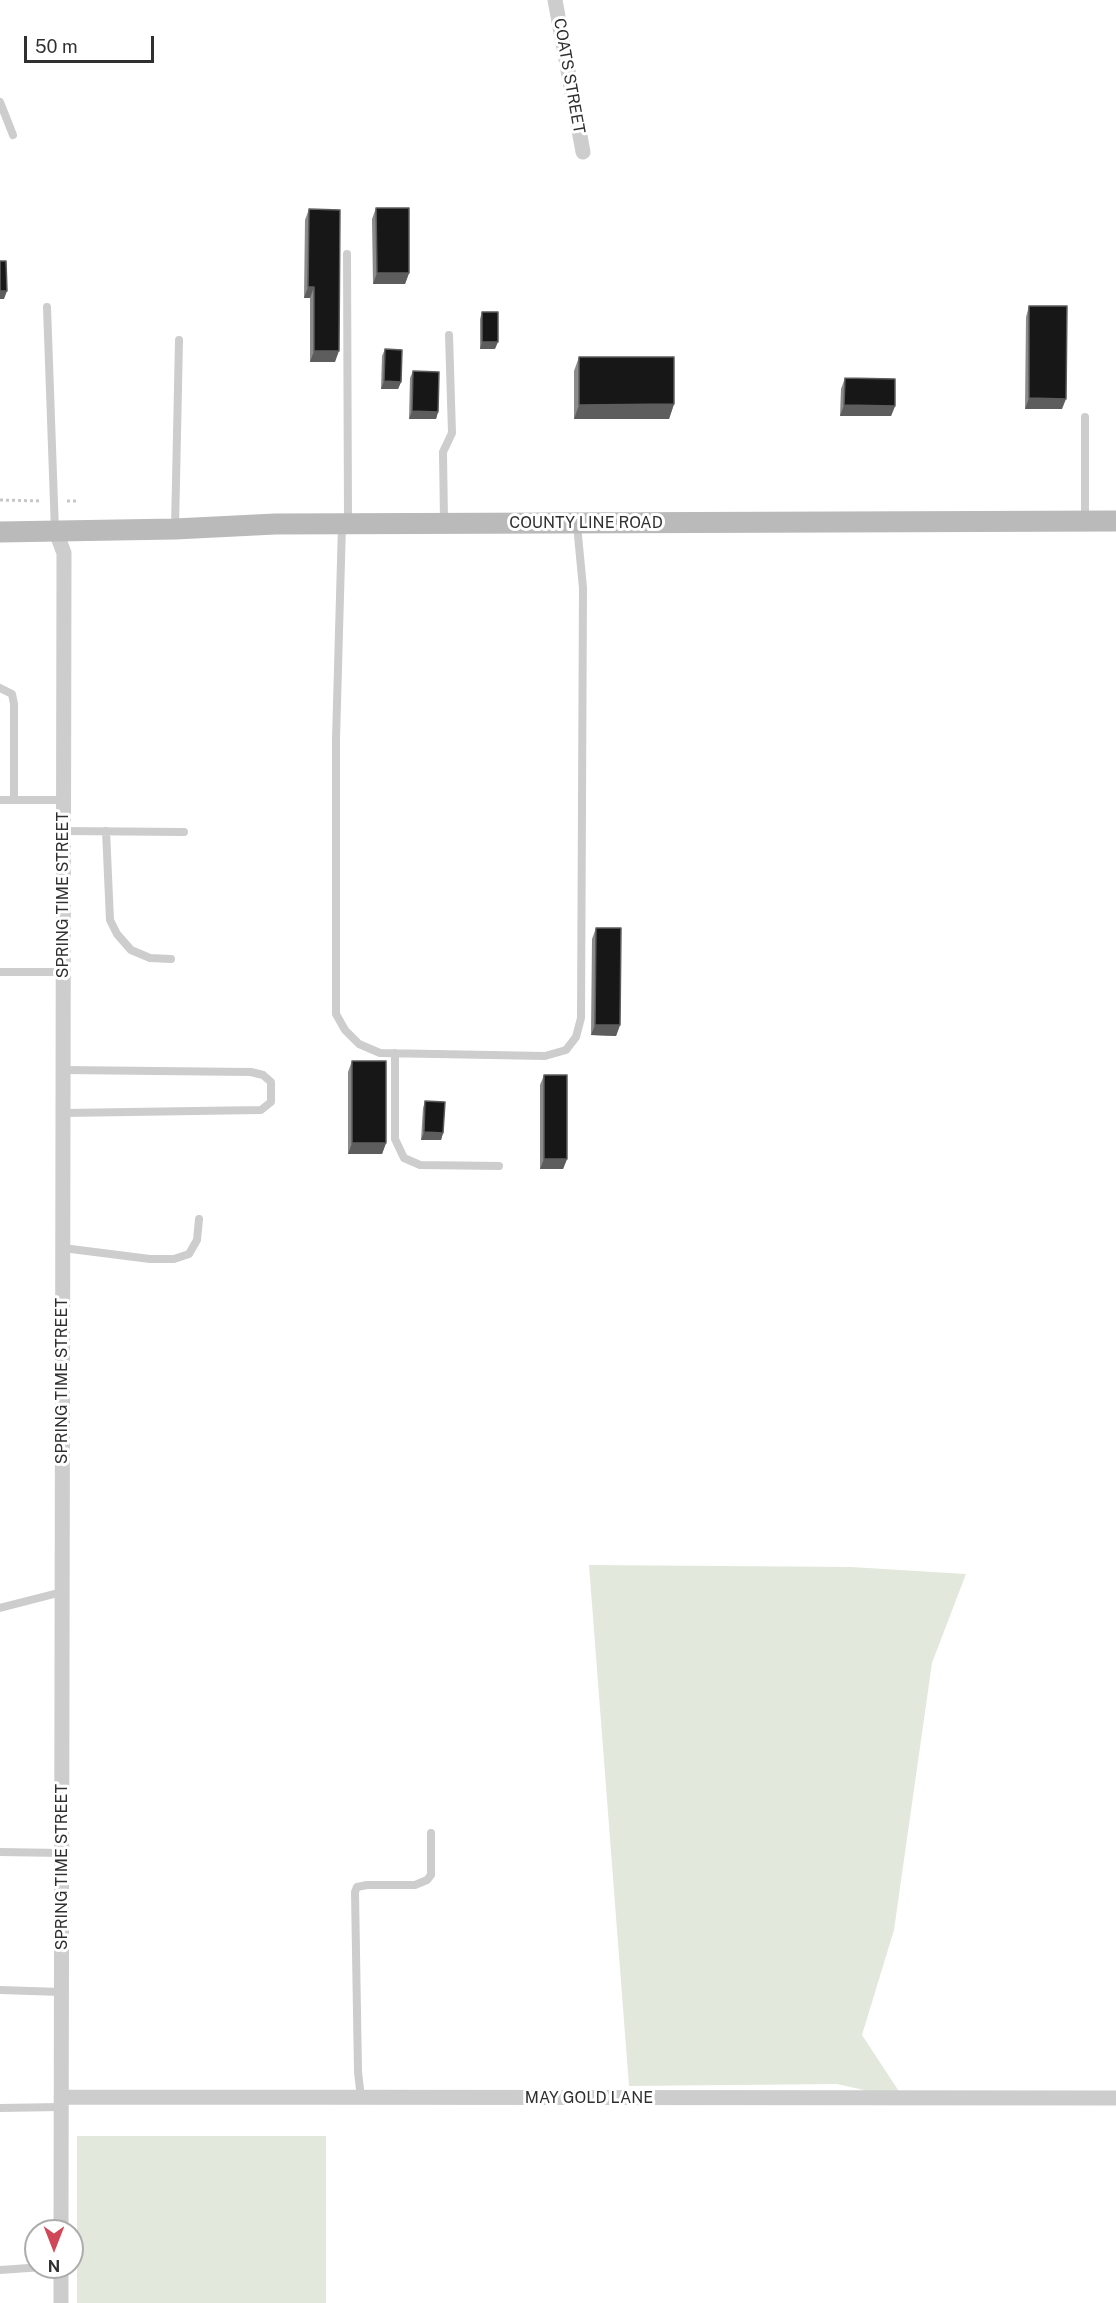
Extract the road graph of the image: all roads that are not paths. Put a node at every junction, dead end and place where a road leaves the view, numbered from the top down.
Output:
1 (555, 0) edge
2 (0, 102) edge
3 (13, 135) dead end
4 (582, 152) dead end
5 (347, 254) dead end
6 (47, 307) dead end
7 (449, 335) dead end
8 (179, 340) dead end
9 (1085, 417) dead end
10 (1085, 521) junction
11 (1116, 521) edge
12 (444, 523) junction
13 (577, 523) junction
14 (345, 524) junction
15 (175, 530) junction
16 (0, 532) edge
17 (56, 532) junction
18 (0, 538) edge
19 (0, 688) edge
20 (0, 800) edge
21 (14, 800) junction
22 (63, 800) junction
23 (63, 831) junction
24 (106, 831) junction
25 (184, 832) dead end
26 (171, 959) dead end
27 (0, 972) edge
28 (63, 972) junction
29 (395, 1053) junction
30 (63, 1070) junction
31 (63, 1113) junction
32 (499, 1167) dead end
33 (199, 1219) dead end
34 (63, 1248) junction
35 (62, 1592) junction
36 (0, 1608) edge
37 (431, 1833) dead end
38 (0, 1852) edge
39 (62, 1853) junction
40 (0, 1990) edge
41 (61, 1992) junction
42 (1116, 2097) edge
43 (362, 2098) junction
44 (61, 2102) junction
45 (0, 2108) edge
46 (61, 2219) edge
47 (24, 2268) edge
48 (0, 2270) edge
49 (61, 2279) edge
50 (61, 2303) edge

1 - 4 street, COATS STREET
2 - 3 lane
5 - 14 lane
6 - 17 lane
7 - 12 lane
8 - 15 lane
9 - 10 lane
10 - 11 main road, COUNTY LINE ROAD
10 - 13 main road, COUNTY LINE ROAD
12 - 13 main road, COUNTY LINE ROAD
12 - 14 main road, COUNTY LINE ROAD
13 - 29 lane
14 - 15 main road, COUNTY LINE ROAD
14 - 29 lane
15 - 17 main road, COUNTY LINE ROAD
16 - 17 main road, COUNTY LINE ROAD
17 - 18 main road, COUNTY LINE ROAD
17 - 22 street, SPRING TIME STREET
19 - 21 lane
20 - 21 lane
21 - 22 lane
22 - 23 street, SPRING TIME STREET
23 - 24 lane
23 - 28 street, SPRING TIME STREET
24 - 25 lane
24 - 26 lane
27 - 28 lane
28 - 30 street, SPRING TIME STREET
29 - 32 lane
30 - 31 street, SPRING TIME STREET
30 - 31 lane
31 - 34 street, SPRING TIME STREET
33 - 34 lane
34 - 35 street, SPRING TIME STREET
35 - 36 lane
35 - 39 street, SPRING TIME STREET
37 - 43 lane
38 - 39 lane
39 - 41 street, SPRING TIME STREET
40 - 41 lane
41 - 44 street, SPRING TIME STREET
42 - 43 street, MAY GOLD LANE
43 - 44 street, MAY GOLD LANE
44 - 45 lane
44 - 46 street, SPRING TIME STREET
47 - 48 lane
49 - 50 street

